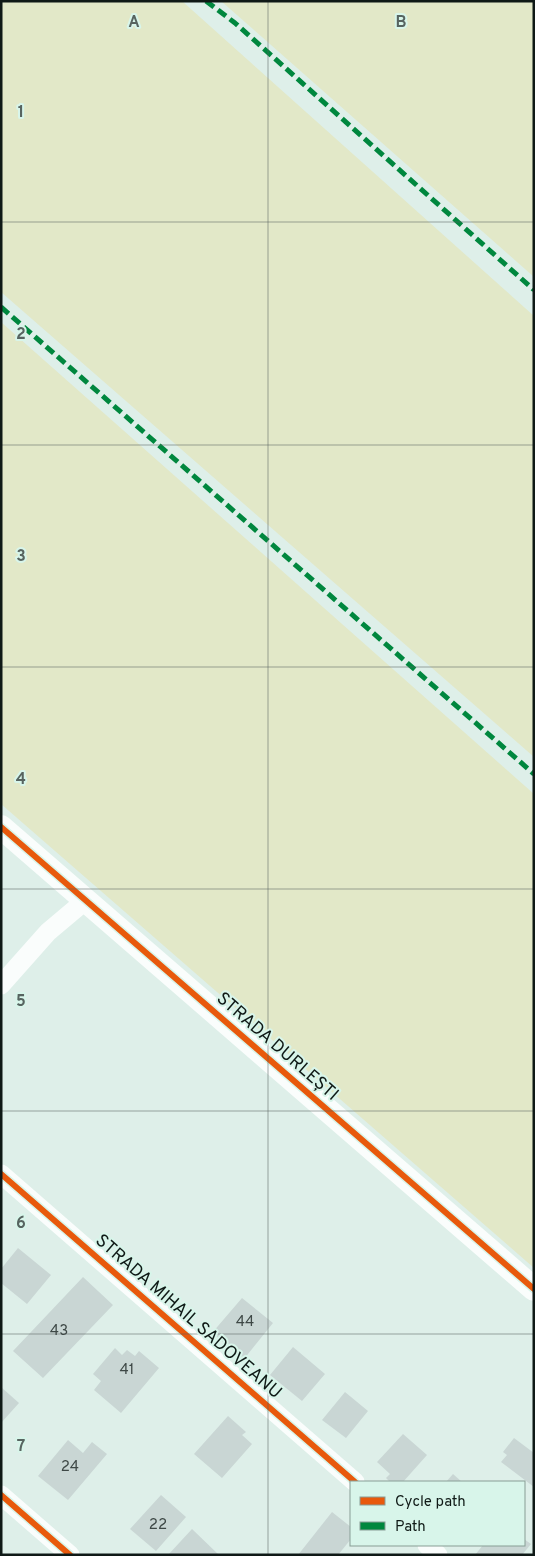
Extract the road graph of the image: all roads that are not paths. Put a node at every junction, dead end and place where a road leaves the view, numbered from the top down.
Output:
1 (1, 827) edge
2 (86, 900) junction
3 (1, 985) edge
4 (1, 1174) edge
5 (534, 1289) edge
6 (354, 1481) edge
7 (1, 1495) edge
8 (427, 1546) edge
9 (70, 1555) edge
10 (438, 1555) edge

1 - 2 street, STRADA DURLEȘTI
2 - 3 street
2 - 5 street, STRADA DURLEȘTI
4 - 6 street, STRADA MIHAIL SADOVEANU
7 - 9 street
8 - 10 street

